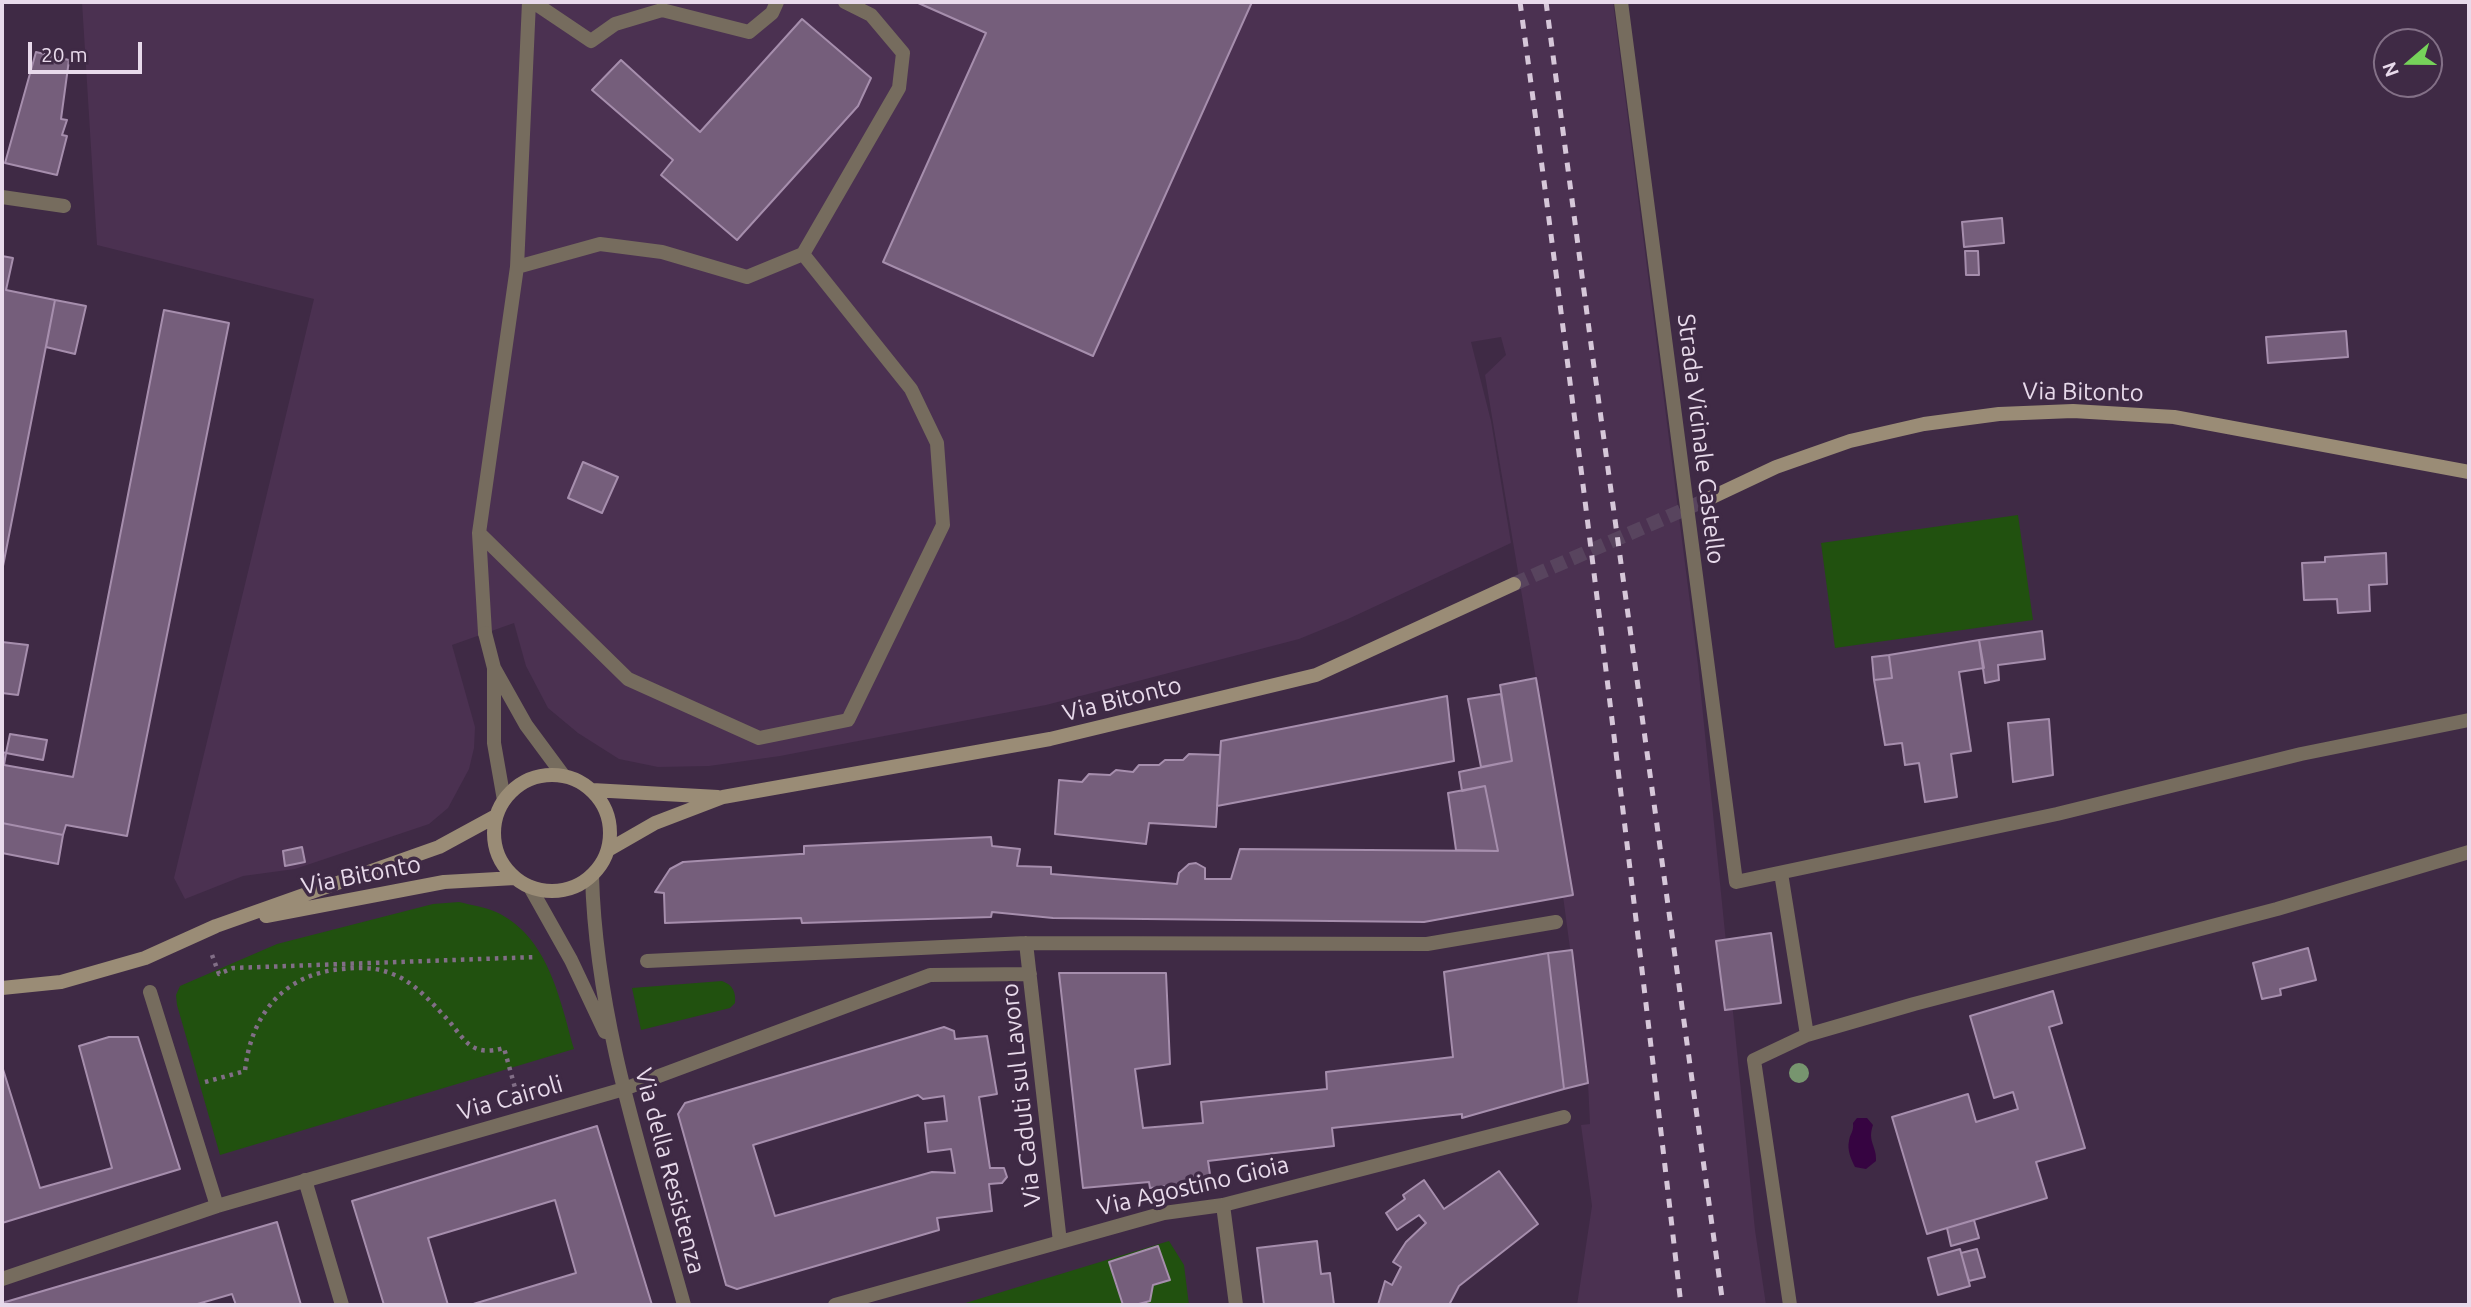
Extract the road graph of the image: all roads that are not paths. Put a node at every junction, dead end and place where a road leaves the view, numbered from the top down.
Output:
1 (531, 2) edge
2 (777, 2) edge
3 (845, 2) edge
4 (1621, 2) edge
5 (2, 197) edge
6 (64, 206) dead end
7 (803, 254) junction
8 (517, 267) junction
9 (2469, 472) edge
10 (1706, 500) tunnel mouth
11 (479, 533) junction
12 (1514, 584) tunnel mouth
13 (495, 668) junction
14 (2469, 720) edge
15 (563, 775) junction
16 (593, 790) junction
17 (723, 797) junction
18 (503, 800) junction
19 (496, 816) junction
20 (608, 850) junction
21 (2469, 852) edge
22 (1781, 873) junction
23 (592, 876) junction
24 (515, 878) junction
25 (530, 887) junction
26 (1556, 922) dead end
27 (210, 929) junction
28 (1026, 943) junction
29 (647, 961) dead end
30 (1030, 974) junction
31 (2, 988) edge
32 (149, 992) dead end
33 (1807, 1035) junction
34 (613, 1049) junction
35 (624, 1089) junction
36 (1564, 1117) dead end
37 (305, 1180) junction
38 (1223, 1205) junction
39 (217, 1206) junction
40 (1060, 1242) junction
41 (2, 1279) edge
42 (342, 1305) edge
43 (684, 1305) edge
44 (835, 1305) edge
45 (1236, 1305) edge
46 (1790, 1305) edge

1 - 2 street
1 - 8 street
3 - 7 street
4 - 22 street, Strada Vicinale Castello
5 - 6 street
7 - 8 street
7 - 11 street
8 - 11 street
9 - 10 main road, Via Bitonto
11 - 13 street
12 - 17 main road, Via Bitonto
13 - 15 street
13 - 18 street
14 - 22 street
15 - 16 main road
15 - 18 main road
16 - 17 main road
16 - 20 main road
17 - 20 main road
18 - 19 main road
19 - 24 main road
19 - 27 main road, Via Bitonto
20 - 23 main road
21 - 33 street
22 - 33 street
23 - 25 main road
23 - 34 street, Via della Resistenza
24 - 25 main road
24 - 27 main road, Via Bitonto
25 - 34 street, Via della Resistenza
26 - 28 street
27 - 31 main road, Via Bitonto
28 - 29 street
28 - 30 street, Via Caduti sul Lavoro
30 - 35 street, Via Cairoli
30 - 40 street, Via Caduti sul Lavoro
32 - 39 street
33 - 46 street
34 - 35 street, Via della Resistenza
35 - 37 street, Via Cairoli
35 - 43 street, Via della Resistenza
36 - 38 street, Via Agostino Gioia
37 - 39 street, Via Cairoli
37 - 42 street
38 - 40 street, Via Agostino Gioia
38 - 45 street
39 - 41 street, Via Cairoli
40 - 44 street, Via Agostino Gioia

